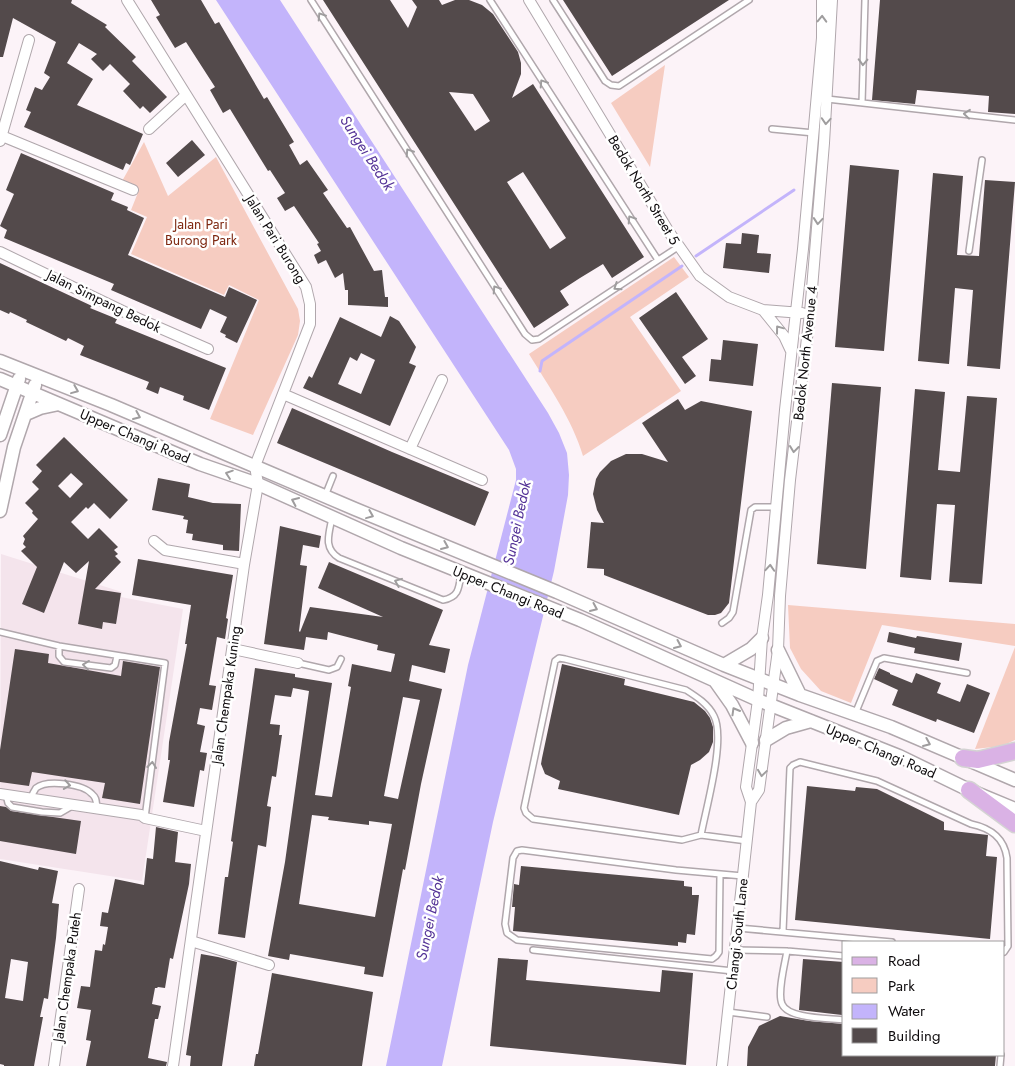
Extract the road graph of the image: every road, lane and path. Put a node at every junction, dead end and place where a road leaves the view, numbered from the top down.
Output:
1 (127, 0) edge
2 (311, 0) edge
3 (490, 0) edge
4 (529, 0) edge
5 (553, 0) edge
6 (749, 0) edge
7 (822, 0) edge
8 (832, 0) edge
9 (865, 0) edge
10 (30, 40) dead end
11 (186, 95) junction
12 (816, 98) junction
13 (828, 99) junction
14 (862, 103) junction
15 (1015, 120) edge
16 (149, 129) dead end
17 (772, 129) dead end
18 (814, 133) junction
19 (1, 138) edge
20 (982, 160) dead end
21 (133, 190) dead end
22 (678, 247) junction
23 (970, 251) dead end
24 (0, 252) edge
25 (658, 260) junction
26 (763, 310) junction
27 (796, 312) junction
28 (810, 314) junction
29 (208, 349) dead end
30 (791, 351) junction
31 (0, 361) edge
32 (22, 370) junction
33 (39, 376) junction
34 (0, 379) edge
35 (442, 380) dead end
36 (16, 386) junction
37 (33, 393) junction
38 (283, 394) junction
39 (59, 404) junction
40 (26, 414) junction
41 (163, 428) junction
42 (0, 434) edge
43 (156, 444) junction
44 (410, 449) junction
45 (255, 466) junction
46 (333, 476) dead end
47 (482, 480) dead end
48 (258, 484) junction
49 (325, 496) junction
50 (775, 507) junction
51 (0, 511) edge
52 (332, 518) junction
53 (154, 541) dead end
54 (244, 565) junction
55 (461, 573) junction
56 (722, 623) dead end
57 (0, 632) edge
58 (762, 638) junction
59 (59, 646) junction
60 (233, 648) junction
61 (778, 650) junction
62 (117, 656) junction
63 (341, 659) dead end
64 (298, 663) joint
65 (724, 665) junction
66 (967, 673) dead end
67 (758, 679) junction
68 (714, 680) junction
69 (773, 684) junction
70 (800, 695) junction
71 (758, 700) junction
72 (771, 705) junction
73 (855, 715) junction
74 (811, 721) junction
75 (766, 740) junction
76 (752, 743) junction
77 (1015, 751) edge
78 (963, 758) junction
79 (1015, 780) edge
80 (969, 790) junction
81 (3, 795) edge
82 (30, 799) junction
83 (751, 802) junction
84 (72, 805) junction
85 (97, 809) junction
86 (1015, 809) edge
87 (144, 815) junction
88 (1015, 824) edge
89 (206, 828) junction
90 (701, 835) junction
91 (747, 842) junction
92 (720, 875) junction
93 (743, 876) junction
94 (79, 889) dead end
95 (738, 928) junction
96 (783, 931) junction
97 (192, 941) junction
98 (882, 941) edge
99 (533, 950) dead end
100 (735, 950) junction
101 (787, 950) junction
102 (1005, 950) edge
103 (842, 956) edge
104 (269, 965) dead end
105 (733, 970) junction
106 (728, 1012) junction
107 (767, 1017) dead end
108 (842, 1020) edge
109 (54, 1066) edge
110 (173, 1066) edge
111 (722, 1066) edge

1 - 11 street, Jalan Pari Burong
25 -> 2 lane
25 -> 3 lane
4 - 22 street, Bedok North Street 5
5 - 6 lane
12 -> 7 street, Bedok North Avenue 4
8 - 13 street, Bedok North Avenue 4
9 -> 14 lane
10 - 19 street
11 - 16 street
11 - 38 street, Jalan Pari Burong
12 - 13 lane
12 - 18 street, Bedok North Avenue 4
13 - 14 lane
13 -> 28 street, Bedok North Avenue 4
15 -> 14 lane
17 - 18 lane
18 - 27 street, Bedok North Avenue 4
19 - 21 street
20 - 23 lane
22 - 25 lane
22 - 26 street, Bedok North Street 5
24 - 29 street, Jalan Simpang Bedok
26 - 27 street, Bedok North Street 5
30 -> 26 street
27 - 28 street, Bedok North Street 5
27 - 30 street, Bedok North Avenue 4
28 -> 61 street, Bedok North Avenue 4
30 - 50 street, Bedok North Avenue 4
31 - 32 street, Upper Changi Road
32 - 33 street, Upper Changi Road
32 - 36 street
33 - 37 street
33 -> 41 street, Upper Changi Road
34 - 36 street, Upper Changi Road
35 - 44 street
36 - 37 street, Upper Changi Road
36 - 42 street
37 - 39 street, Upper Changi Road
37 - 40 street
38 - 44 street
38 - 45 street, Jalan Pari Burong
39 - 40 street
39 - 43 street, Upper Changi Road
40 - 51 street
41 - 43 lane
41 - 45 street, Upper Changi Road
48 -> 43 street, Upper Changi Road
44 - 47 street
45 - 48 street
45 - 49 street, Upper Changi Road
46 - 49 lane
52 -> 48 street, Upper Changi Road
48 - 54 street, Jalan Chempaka Kuning
49 -> 65 street, Upper Changi Road
50 - 56 lane
58 -> 50 street, Bedok North Avenue 4
52 - 55 street, Upper Changi Road
55 -> 52 lane
53 - 54 street
54 - 60 street, Jalan Chempaka Kuning
55 - 68 street, Upper Changi Road
57 - 59 lane
58 - 65 street
58 - 67 street, Bedok North Avenue 4
59 - 62 lane
62 -> 59 lane
60 - 64 street
60 - 89 street, Jalan Chempaka Kuning
61 - 69 street, Bedok North Avenue 4
61 - 70 street
87 -> 62 lane
63 - 64 lane
65 - 67 street, Upper Changi Road
66 - 73 lane
67 - 69 street, Upper Changi Road
67 - 71 street, Bedok North Avenue 4
68 - 71 street, Upper Changi Road
76 -> 68 street
69 - 70 street, Upper Changi Road
69 - 72 street, Bedok North Avenue 4
70 - 73 street, Upper Changi Road
71 - 72 street, Upper Changi Road
71 - 76 street, Changi South Lane
72 - 74 street, Upper Changi Road
72 - 75 street, Changi South Lane
73 -> 78 street, Upper Changi Road
74 - 75 street
74 - 80 street, Upper Changi Road
75 -> 83 street, Changi South Lane
76 - 83 street, Changi South Lane
77 - 78 main road
78 - 79 street, Upper Changi Road
80 - 86 street, Upper Changi Road
80 - 88 main road
81 - 82 street
81 - 84 lane
82 - 84 street
82 -> 85 lane
83 - 91 street, Changi South Lane
84 - 85 street
85 - 87 street
87 - 89 street
89 - 97 street, Jalan Chempaka Kuning
90 - 90 lane
90 - 91 lane
91 - 93 street, Changi South Lane
92 - 92 lane
92 - 93 lane
93 - 95 street, Changi South Lane
94 - 109 street, Jalan Chempaka Puteh
95 - 96 lane
95 - 100 street, Changi South Lane
96 - 98 lane
96 - 102 lane
97 - 104 street
97 - 110 street, Jalan Chempaka Kuning
99 - 105 lane
100 - 101 lane
100 - 105 street, Changi South Lane
101 - 103 lane
101 - 108 lane
105 - 106 street, Changi South Lane
106 - 107 lane
106 - 111 street, Changi South Lane

